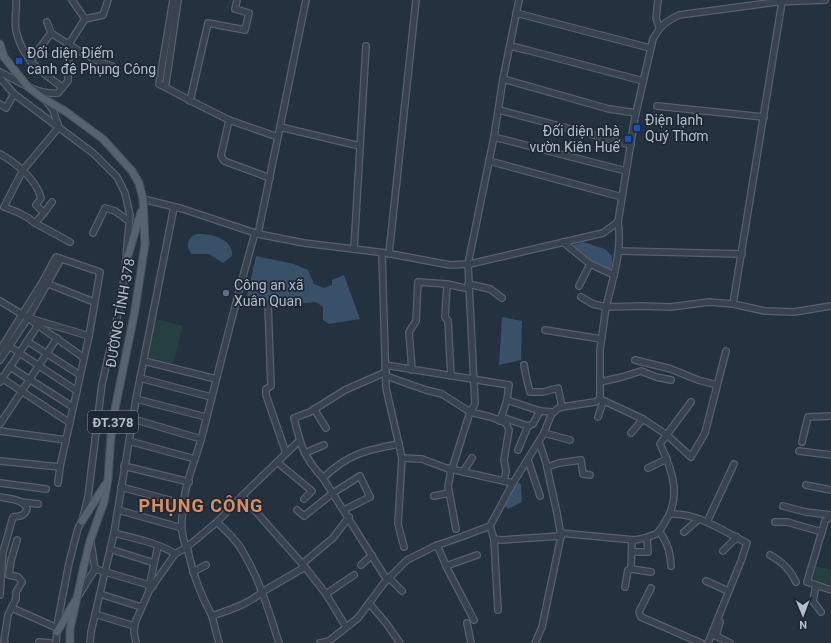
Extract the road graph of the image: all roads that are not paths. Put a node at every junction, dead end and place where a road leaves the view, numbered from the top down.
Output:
1 (16, 0) edge
2 (72, 0) edge
3 (108, 0) edge
4 (173, 0) edge
5 (178, 0) edge
6 (236, 0) edge
7 (306, 0) edge
8 (416, 0) edge
9 (519, 0) edge
10 (658, 0) edge
11 (825, 0) edge
12 (788, 1) edge
13 (782, 2) junction
14 (516, 13) junction
15 (85, 19) junction
16 (47, 22) dead end
17 (659, 27) junction
18 (51, 33) junction
19 (0, 44) edge
20 (69, 44) junction
21 (366, 46) dead end
22 (510, 46) junction
23 (650, 48) junction
24 (30, 61) junction
25 (112, 66) dead end
26 (0, 72) edge
27 (0, 78) edge
28 (503, 79) junction
29 (643, 81) junction
30 (166, 83) dead end
31 (28, 87) junction
32 (62, 87) junction
33 (14, 94) junction
34 (44, 99) junction
35 (190, 101) junction
36 (0, 104) edge
37 (657, 106) dead end
38 (499, 110) junction
39 (636, 113) junction
40 (764, 117) junction
41 (229, 120) junction
42 (60, 127) junction
43 (280, 127) junction
44 (278, 137) junction
45 (494, 137) junction
46 (631, 145) junction
47 (360, 146) junction
48 (0, 154) edge
49 (489, 161) junction
50 (23, 170) junction
51 (626, 172) junction
52 (270, 178) junction
53 (622, 197) junction
54 (52, 202) dead end
55 (143, 203) junction
56 (2, 207) edge
57 (174, 207) junction
58 (44, 213) junction
59 (130, 221) junction
60 (618, 222) junction
61 (35, 224) junction
62 (93, 233) dead end
63 (257, 233) junction
64 (70, 242) dead end
65 (563, 242) junction
66 (354, 250) junction
67 (619, 251) junction
68 (382, 253) junction
69 (389, 254) junction
70 (742, 254) junction
71 (126, 262) junction
72 (468, 264) junction
73 (590, 264) junction
74 (614, 275) junction
75 (45, 282) junction
76 (447, 284) junction
77 (579, 286) dead end
78 (468, 287) junction
79 (581, 297) dead end
80 (236, 298) junction
81 (502, 298) dead end
82 (0, 301) edge
83 (94, 302) junction
84 (733, 304) junction
85 (831, 306) edge
86 (606, 307) junction
87 (22, 314) junction
88 (28, 318) junction
89 (38, 325) junction
90 (545, 330) dead end
91 (89, 336) junction
92 (57, 338) junction
93 (601, 339) junction
94 (27, 341) junction
95 (9, 346) junction
96 (0, 350) edge
97 (726, 351) dead end
98 (19, 353) junction
99 (47, 354) junction
100 (84, 358) junction
101 (0, 360) edge
102 (635, 360) dead end
103 (144, 361) junction
104 (38, 365) junction
105 (385, 365) junction
106 (524, 365) dead end
107 (10, 366) junction
108 (412, 370) junction
109 (386, 374) junction
110 (80, 375) junction
111 (452, 376) junction
112 (140, 378) junction
113 (1, 379) edge
114 (30, 379) junction
115 (216, 379) junction
116 (475, 380) junction
117 (671, 380) dead end
118 (600, 382) junction
119 (717, 385) junction
120 (21, 390) junction
121 (76, 391) junction
122 (211, 397) junction
123 (136, 399) junction
124 (507, 400) junction
125 (602, 400) junction
126 (690, 402) dead end
127 (73, 406) junction
128 (562, 407) junction
129 (314, 409) junction
130 (540, 411) junction
131 (470, 412) junction
132 (553, 412) junction
133 (831, 416) edge
134 (598, 417) dead end
135 (206, 418) junction
136 (132, 419) junction
137 (501, 419) junction
138 (643, 419) junction
139 (70, 423) junction
140 (0, 424) edge
141 (528, 426) junction
142 (326, 428) dead end
143 (0, 431) edge
144 (544, 433) junction
145 (631, 433) dead end
146 (667, 435) junction
147 (201, 438) junction
148 (66, 440) junction
149 (570, 440) dead end
150 (129, 441) junction
151 (299, 441) junction
152 (539, 442) junction
153 (802, 442) dead end
154 (399, 444) junction
155 (324, 445) dead end
156 (518, 450) dead end
157 (798, 451) dead end
158 (286, 453) junction
159 (305, 453) junction
160 (831, 455) edge
161 (402, 458) junction
162 (472, 458) dead end
163 (195, 459) junction
164 (667, 459) junction
165 (0, 460) edge
166 (528, 460) junction
167 (276, 462) junction
168 (734, 464) dead end
169 (124, 466) junction
170 (547, 467) junction
171 (60, 468) junction
172 (648, 468) dead end
173 (451, 469) junction
174 (464, 472) junction
175 (590, 475) dead end
176 (323, 478) junction
177 (108, 479) junction
178 (504, 481) junction
179 (58, 482) dead end
180 (188, 482) junction
181 (0, 483) edge
182 (513, 483) junction
183 (806, 485) dead end
184 (121, 487) junction
185 (46, 489) dead end
186 (831, 490) edge
187 (333, 493) junction
188 (449, 493) junction
189 (242, 496) junction
190 (434, 496) dead end
191 (540, 496) dead end
192 (0, 497) edge
193 (304, 499) dead end
194 (21, 502) junction
195 (38, 504) dead end
196 (184, 504) junction
197 (783, 506) dead end
198 (118, 510) junction
199 (297, 510) dead end
200 (344, 510) junction
201 (671, 514) junction
202 (831, 516) edge
203 (349, 517) junction
204 (699, 519) junction
205 (82, 521) junction
206 (216, 522) junction
207 (707, 522) junction
208 (775, 522) dead end
209 (490, 526) junction
210 (182, 528) junction
211 (456, 529) dead end
212 (659, 531) junction
213 (684, 532) dead end
214 (822, 532) junction
215 (114, 533) junction
216 (560, 535) junction
217 (647, 538) junction
218 (737, 538) junction
219 (494, 539) junction
220 (18, 540) dead end
221 (632, 540) junction
222 (90, 541) junction
223 (437, 545) junction
224 (158, 546) junction
225 (187, 547) junction
226 (404, 548) dead end
227 (110, 549) junction
228 (723, 551) dead end
229 (632, 552) junction
230 (175, 554) junction
231 (372, 555) junction
232 (477, 555) dead end
233 (770, 556) dead end
234 (154, 564) junction
235 (206, 565) dead end
236 (361, 565) dead end
237 (303, 566) junction
238 (446, 566) junction
239 (671, 566) dead end
240 (95, 569) junction
241 (631, 569) junction
242 (104, 572) junction
243 (193, 572) junction
244 (651, 572) dead end
245 (354, 575) dead end
246 (388, 579) junction
247 (706, 581) dead end
248 (796, 582) dead end
249 (816, 585) junction
250 (151, 586) junction
251 (625, 587) dead end
252 (651, 588) dead end
253 (831, 590) edge
254 (402, 591) dead end
255 (728, 591) junction
256 (262, 592) junction
257 (100, 594) junction
258 (326, 594) junction
259 (0, 595) edge
260 (79, 595) junction
261 (369, 603) junction
262 (726, 607) dead end
263 (12, 608) junction
264 (141, 608) junction
265 (498, 610) dead end
266 (821, 612) dead end
267 (95, 614) junction
268 (212, 616) junction
269 (474, 620) dead end
270 (467, 623) dead end
271 (134, 626) junction
272 (346, 627) junction
273 (57, 630) junction
274 (714, 634) junction
275 (39, 642) dead end
276 (329, 642) edge
277 (6, 643) edge
278 (50, 643) edge
279 (56, 643) edge
280 (70, 643) edge
281 (90, 643) edge
282 (136, 643) edge
283 (219, 643) edge
284 (279, 643) edge
285 (320, 643) edge
286 (400, 643) edge
287 (471, 643) edge
288 (535, 643) edge
289 (701, 643) edge
290 (708, 643) edge
291 (730, 643) edge

1 - 24 street
2 - 15 street
3 - 15 street
4 - 35 street
5 - 30 street
6 - 35 street
7 - 43 street
8 - 69 street
9 - 14 street
10 - 17 street
11 - 12 street
12 - 13 street
13 - 17 street
13 - 40 street
14 - 22 street
14 - 23 street
15 - 20 street
16 - 18 street
17 - 23 street
18 - 20 street
18 - 24 street
19 - 31 main road, ĐƯỜNG TỈNH 378 / ĐT.378
20 - 25 street
20 - 32 street
21 - 47 street
22 - 28 street
22 - 29 street
23 - 29 street
24 - 32 street
26 - 31 street
27 - 33 street
28 - 38 street
28 - 39 street
29 - 39 street
31 - 32 street
31 - 34 main road, ĐƯỜNG TỈNH 378 / ĐT.378
33 - 36 street
33 - 42 street
34 - 42 street
34 - 55 main road, ĐƯỜNG TỈNH 378 / ĐT.378
35 - 41 street
37 - 40 street
38 - 45 street
38 - 46 street
39 - 46 street
40 - 70 street
41 - 44 street
41 - 52 street
42 - 50 street
42 - 59 street
43 - 44 street
43 - 47 street
44 - 52 street
45 - 49 street
45 - 51 street
46 - 51 street
47 - 66 street
48 - 50 street
49 - 53 street
49 - 72 street
50 - 56 street
50 - 58 street
51 - 53 street
52 - 63 street
53 - 60 street
54 - 58 street
55 - 57 street
55 - 71 main road
55 - 177 main road, ĐƯỜNG TỈNH 378 / ĐT.378
56 - 61 street
57 - 63 street
57 - 103 street
58 - 61 street
59 - 62 street
59 - 71 street
60 - 65 street
60 - 67 street
61 - 64 street
63 - 66 street
63 - 80 street
65 - 72 street
65 - 73 street
66 - 68 street
67 - 70 street
67 - 74 street
68 - 69 street
68 - 105 street
69 - 72 street
70 - 84 street
71 - 205 street
72 - 78 street
73 - 74 street
73 - 77 street
74 - 86 street
75 - 83 street
75 - 83 street
75 - 87 street
75 - 88 street
76 - 78 street
76 - 108 street
76 - 111 street
78 - 81 street
78 - 116 street
79 - 86 street
80 - 115 street
80 - 158 street
82 - 87 street
83 - 91 street
84 - 85 street
84 - 86 street
86 - 93 street
87 - 88 street
87 - 96 street
88 - 89 street
88 - 91 street
88 - 95 street
89 - 92 street
89 - 94 street
90 - 93 street
91 - 100 street
92 - 99 street
92 - 100 street
93 - 118 street
94 - 98 street
94 - 99 street
95 - 98 street
95 - 101 street
97 - 119 street
98 - 104 street
98 - 107 street
99 - 104 street
99 - 110 street
100 - 110 street
102 - 119 street
103 - 112 street
103 - 115 street
104 - 114 street
104 - 121 street
105 - 108 street
105 - 109 street
106 - 128 street
107 - 113 street
107 - 114 street
108 - 111 street
109 - 129 street
109 - 131 street
109 - 154 street
110 - 121 street
111 - 116 street
112 - 122 street
112 - 123 street
113 - 120 street
114 - 120 street
114 - 127 street
115 - 122 street
116 - 124 street
116 - 131 street
117 - 118 street
118 - 125 street
119 - 146 street
120 - 139 street
120 - 140 street
121 - 127 street
122 - 135 street
123 - 135 street
123 - 136 street
124 - 130 street
124 - 137 street
125 - 128 street
125 - 134 street
125 - 138 street
126 - 146 street
127 - 139 street
128 - 132 street
129 - 142 street
129 - 151 street
130 - 132 street
130 - 141 street
131 - 137 street
131 - 173 street
132 - 144 street
133 - 153 street
135 - 147 street
136 - 147 street
136 - 150 street
137 - 141 street
137 - 178 street
138 - 145 street
138 - 146 street
139 - 148 street
141 - 156 street
143 - 148 street
144 - 149 street
144 - 152 street
146 - 164 street
147 - 163 street
148 - 171 street
150 - 163 street
150 - 169 street
151 - 158 street
151 - 159 street
152 - 166 street
152 - 170 street
154 - 161 street
154 - 176 street
155 - 159 street
157 - 160 street
158 - 167 street
159 - 176 street
161 - 173 street
161 - 226 street
162 - 174 street
163 - 180 street
164 - 172 street
164 - 201 street
165 - 171 street
166 - 182 street
166 - 191 street
167 - 189 street
167 - 193 street
168 - 207 street
169 - 180 street
169 - 184 street
170 - 175 street
170 - 216 street
171 - 179 street
173 - 174 street
173 - 188 street
174 - 178 street
176 - 187 street
177 - 205 main road
177 - 222 main road, ĐƯỜNG TỈNH 378 / ĐT.378
178 - 182 street
180 - 196 street
181 - 185 street
182 - 209 street
183 - 186 street
184 - 196 street
184 - 198 street
187 - 199 street
187 - 200 street
187 - 200 street
188 - 190 street
188 - 211 street
189 - 206 street
189 - 237 street
192 - 194 street
194 - 195 street
194 - 259 street
196 - 210 street
197 - 202 street
198 - 210 street
198 - 215 street
200 - 203 street
201 - 204 street
201 - 212 street
202 - 214 street
203 - 231 street
203 - 237 street
204 - 207 street
204 - 213 street
205 - 273 street
206 - 225 street
206 - 256 street
207 - 218 street
208 - 214 street
209 - 219 street
209 - 223 street
210 - 225 street
212 - 217 street
212 - 239 street
214 - 249 street
215 - 224 street
215 - 227 street
216 - 219 street
216 - 221 street
216 - 288 street
217 - 221 street
217 - 229 street
218 - 228 street
218 - 255 street
219 - 265 street
220 - 263 street
221 - 229 street
222 - 240 street
222 - 260 main road, ĐƯỜNG TỈNH 378 / ĐT.378
223 - 238 street
223 - 246 street
224 - 230 street
224 - 234 street
225 - 230 street
225 - 243 street
227 - 234 street
227 - 242 street
229 - 241 street
230 - 250 street
231 - 236 street
231 - 246 street
232 - 238 street
233 - 248 street
234 - 250 street
235 - 243 street
237 - 256 street
237 - 258 street
238 - 269 street
240 - 242 street
240 - 260 street
241 - 244 street
241 - 251 street
242 - 250 street
242 - 257 street
243 - 268 street
245 - 258 street
246 - 254 street
246 - 261 street
247 - 255 street
249 - 253 street
249 - 266 street
250 - 264 street
252 - 289 street
255 - 274 street
256 - 268 street
256 - 284 street
257 - 264 street
257 - 267 street
258 - 272 street
260 - 273 main road
260 - 280 main road, ĐƯỜNG TỈNH 378 / ĐT.378
261 - 272 street
261 - 286 street
262 - 274 street
263 - 273 street
263 - 277 street
264 - 271 street
267 - 271 street
267 - 281 street
268 - 283 street
270 - 287 street
271 - 282 street
272 - 276 street
273 - 279 street
274 - 290 street
274 - 291 street
275 - 278 street
276 - 285 street

